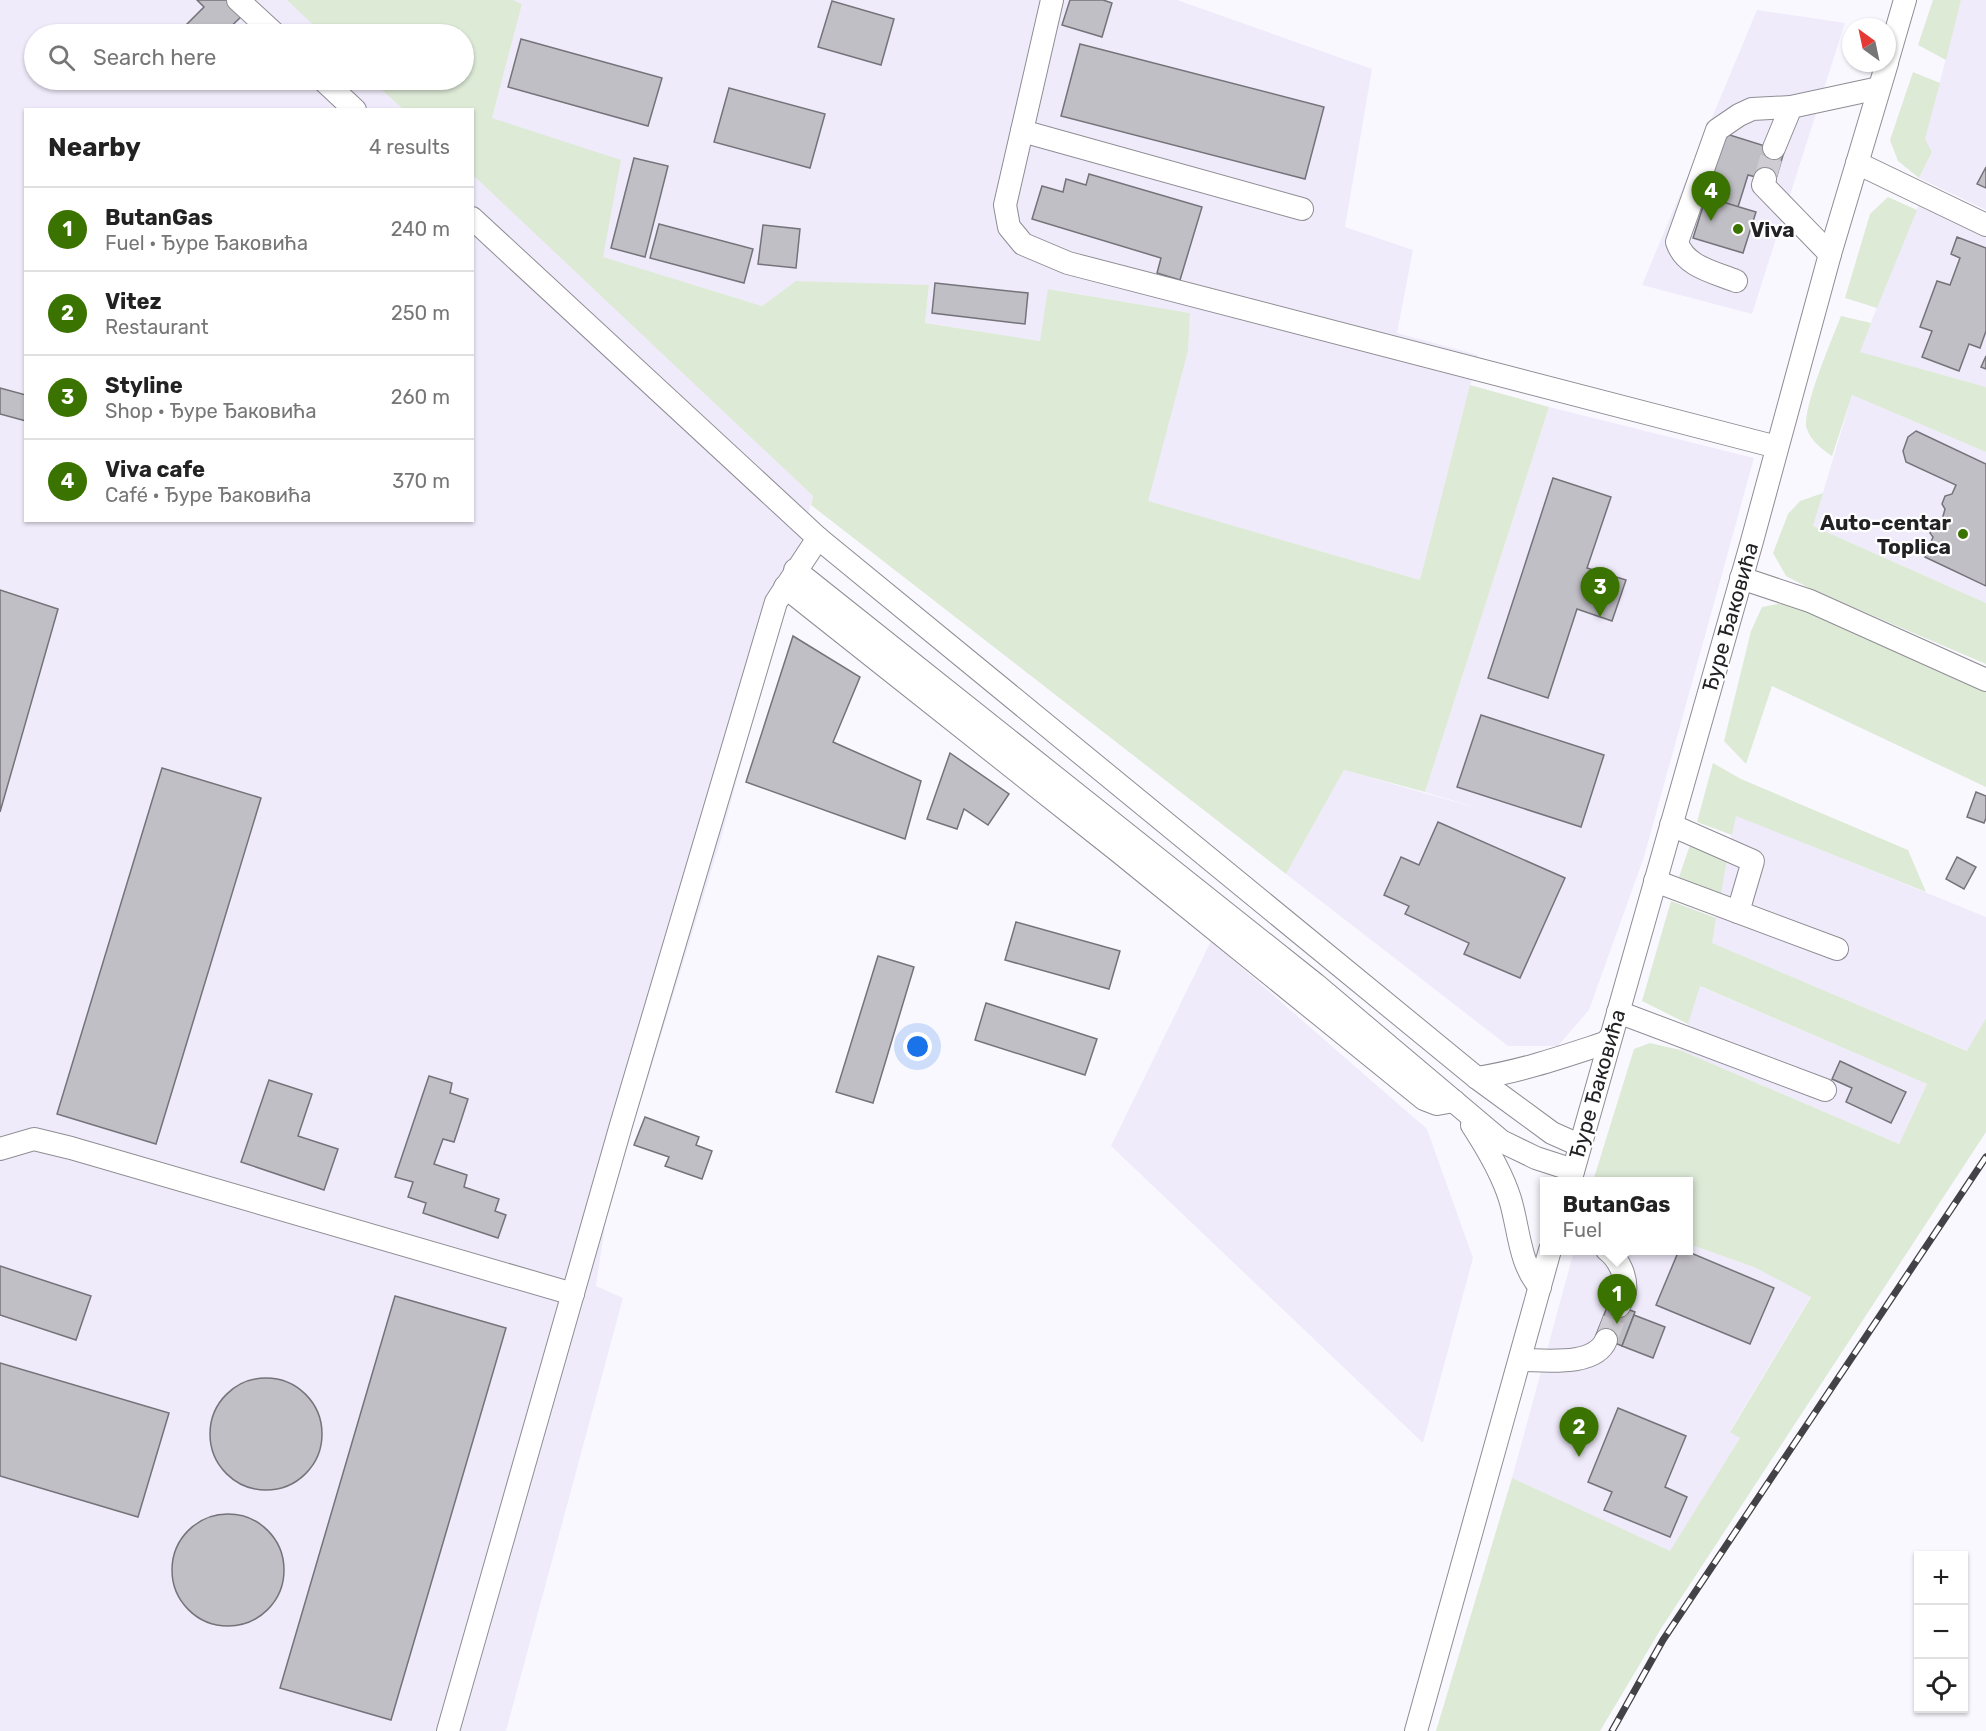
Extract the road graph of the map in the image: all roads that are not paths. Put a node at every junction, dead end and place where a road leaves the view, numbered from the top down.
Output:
1 (238, 0) edge
2 (1052, 0) edge
3 (1905, 0) edge
4 (264, 24) edge
5 (1896, 32) edge
6 (1884, 72) edge
7 (1879, 88) junction
8 (334, 90) edge
9 (1791, 107) junction
10 (353, 108) edge
11 (1022, 131) junction
12 (1774, 148) tunnel mouth
13 (1857, 162) junction
14 (1765, 179) dead end
15 (1302, 209) dead end
16 (474, 220) edge
17 (1986, 225) edge
18 (1830, 254) junction
19 (1736, 281) dead end
20 (1778, 447) junction
21 (818, 538) junction
22 (790, 578) junction
23 (1742, 578) junction
24 (1986, 680) edge
25 (1671, 825) junction
26 (1655, 881) junction
27 (1738, 912) junction
28 (1837, 949) dead end
29 (1618, 1012) junction
30 (1610, 1038) junction
31 (1478, 1078) junction
32 (1825, 1090) dead end
33 (1457, 1103) junction
34 (1580, 1145) junction
35 (0, 1149) edge
36 (1571, 1176) edge
37 (1549, 1255) edge
38 (1613, 1255) edge
39 (1540, 1287) junction
40 (573, 1294) junction
41 (1619, 1306) tunnel mouth
42 (1606, 1340) tunnel mouth
43 (1520, 1360) junction
44 (448, 1731) edge
45 (1416, 1731) edge

1 - 4 street
2 - 11 street
3 - 5 street, Ђуре Ђаковића
6 - 7 street, Ђуре Ђаковића
7 - 9 street
7 - 13 street, Ђуре Ђаковића
8 - 10 street
9 - 12 street
9 - 19 street
11 - 15 street
11 - 20 street
13 - 17 street
13 - 18 street, Ђуре Ђаковића
14 - 18 street
16 - 21 street
18 - 20 street, Ђуре Ђаковића
20 - 23 street, Ђуре Ђаковића
21 - 22 street
21 - 31 street
22 - 33 street
22 - 40 street
23 - 24 street
23 - 25 street, Ђуре Ђаковића
25 - 26 street, Ђуре Ђаковића
25 - 27 street
26 - 27 street
26 - 29 street, Ђуре Ђаковића
27 - 28 street
29 - 30 street, Ђуре Ђаковића
29 - 32 street
30 - 31 street
30 - 34 street, Ђуре Ђаковића
31 - 34 street
33 - 36 street
33 - 39 street
34 - 36 street, Ђуре Ђаковића
35 - 40 street
37 - 39 street
38 - 41 street
39 - 43 street
40 - 44 street
42 - 43 street
43 - 45 street

